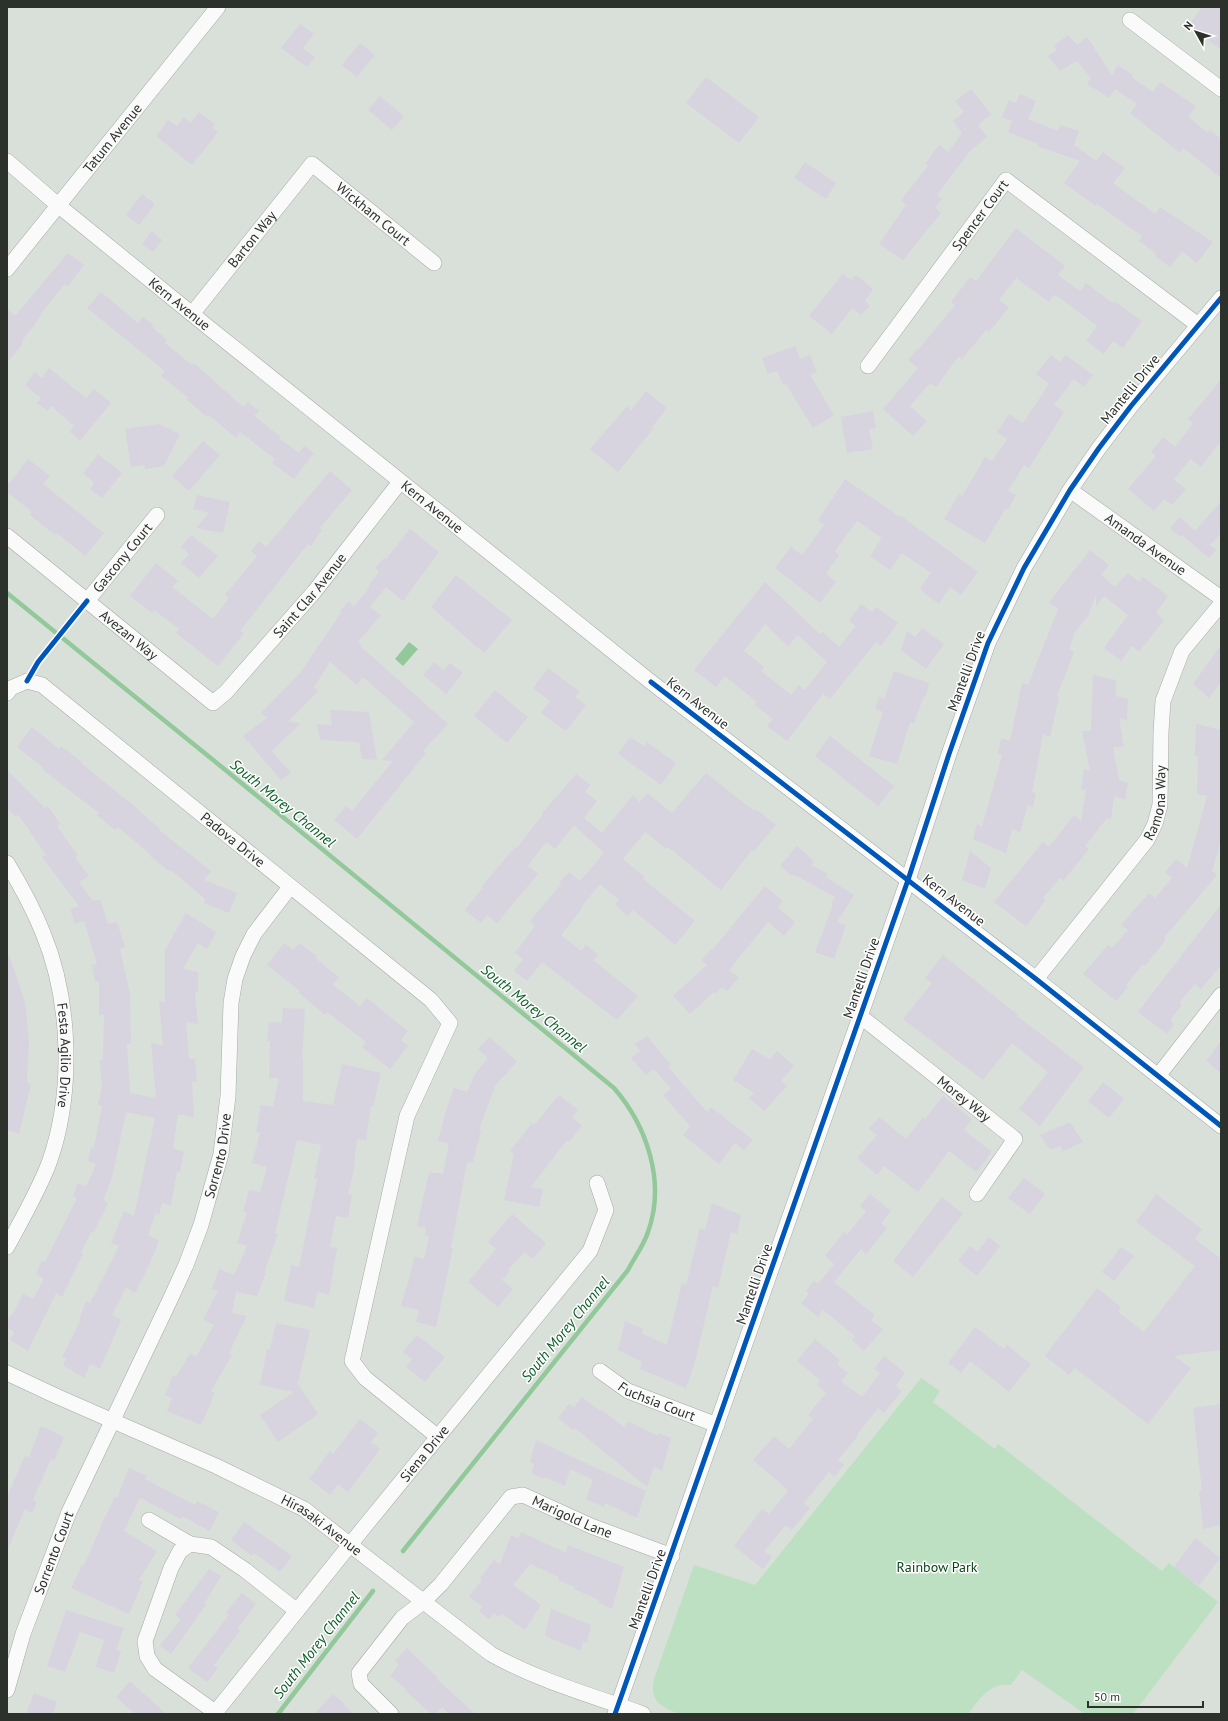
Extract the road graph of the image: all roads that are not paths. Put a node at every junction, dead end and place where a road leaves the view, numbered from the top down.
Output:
1 (218, 7) edge
2 (1130, 20) dead end
3 (1221, 89) edge
4 (7, 161) edge
5 (312, 164) joint
6 (59, 206) junction
7 (434, 262) dead end
8 (7, 269) edge
9 (1221, 298) edge
10 (192, 314) junction
11 (1198, 325) junction
12 (868, 366) dead end
13 (400, 482) junction
14 (1070, 490) junction
15 (157, 515) dead end
16 (7, 536) edge
17 (1221, 598) edge
18 (87, 601) junction
19 (1221, 604) edge
20 (7, 693) edge
21 (213, 703) joint
22 (7, 863) edge
23 (908, 880) junction
24 (290, 887) junction
25 (1036, 979) junction
26 (1221, 995) edge
27 (860, 1016) junction
28 (1158, 1076) junction
29 (1221, 1126) edge
30 (597, 1183) dead end
31 (977, 1194) dead end
32 (7, 1247) edge
33 (600, 1371) dead end
34 (7, 1373) edge
35 (112, 1420) junction
36 (717, 1425) junction
37 (438, 1437) junction
38 (149, 1520) dead end
39 (190, 1544) junction
40 (350, 1545) junction
41 (672, 1556) junction
42 (423, 1602) junction
43 (297, 1611) junction
44 (7, 1690) edge
45 (617, 1710) edge
46 (215, 1713) edge
47 (391, 1714) edge
48 (642, 1714) edge

1 - 6 street, Tatum Avenue
2 - 3 street
4 - 6 street, Kern Avenue
5 - 7 street, Wickham Court
5 - 10 street, Barton Way
6 - 8 street, Tatum Avenue
6 - 10 street, Kern Avenue
9 - 11 street, Mantelli Drive
10 - 13 street, Kern Avenue
11 - 12 street, Spencer Court
11 - 14 street, Mantelli Drive
13 - 21 street, Saint Clar Avenue
13 - 23 street, Kern Avenue
14 - 17 street, Amanda Avenue
14 - 23 street, Mantelli Drive
15 - 18 street, Gascony Court
16 - 18 street, Avezan Way
18 - 21 street, Avezan Way
19 - 25 street, Ramona Way
20 - 24 street, Padova Drive
22 - 32 street, Festa Agilio Drive
23 - 25 street, Kern Avenue
23 - 27 street, Mantelli Drive
24 - 35 street, Sorrento Drive
24 - 37 street, Padova Drive
25 - 28 street, Kern Avenue
26 - 28 street
27 - 31 street, Morey Way
27 - 36 street, Mantelli Drive
28 - 29 street, Kern Avenue
30 - 37 street, Siena Drive
33 - 36 street, Fuchsia Court
34 - 35 street, Hirasaki Avenue
35 - 40 street, Hirasaki Avenue
35 - 44 street, Sorrento Court
36 - 41 street, Mantelli Drive
37 - 40 street, Siena Drive
38 - 39 street
39 - 43 street
39 - 46 street
40 - 42 street, Hirasaki Avenue
40 - 43 street, Siena Drive
41 - 42 street, Marigold Lane
41 - 45 street, Mantelli Drive
42 - 45 street, Hirasaki Avenue
42 - 47 street, Marigold Lane
43 - 46 street, Siena Drive
45 - 48 street, Hirasaki Avenue

